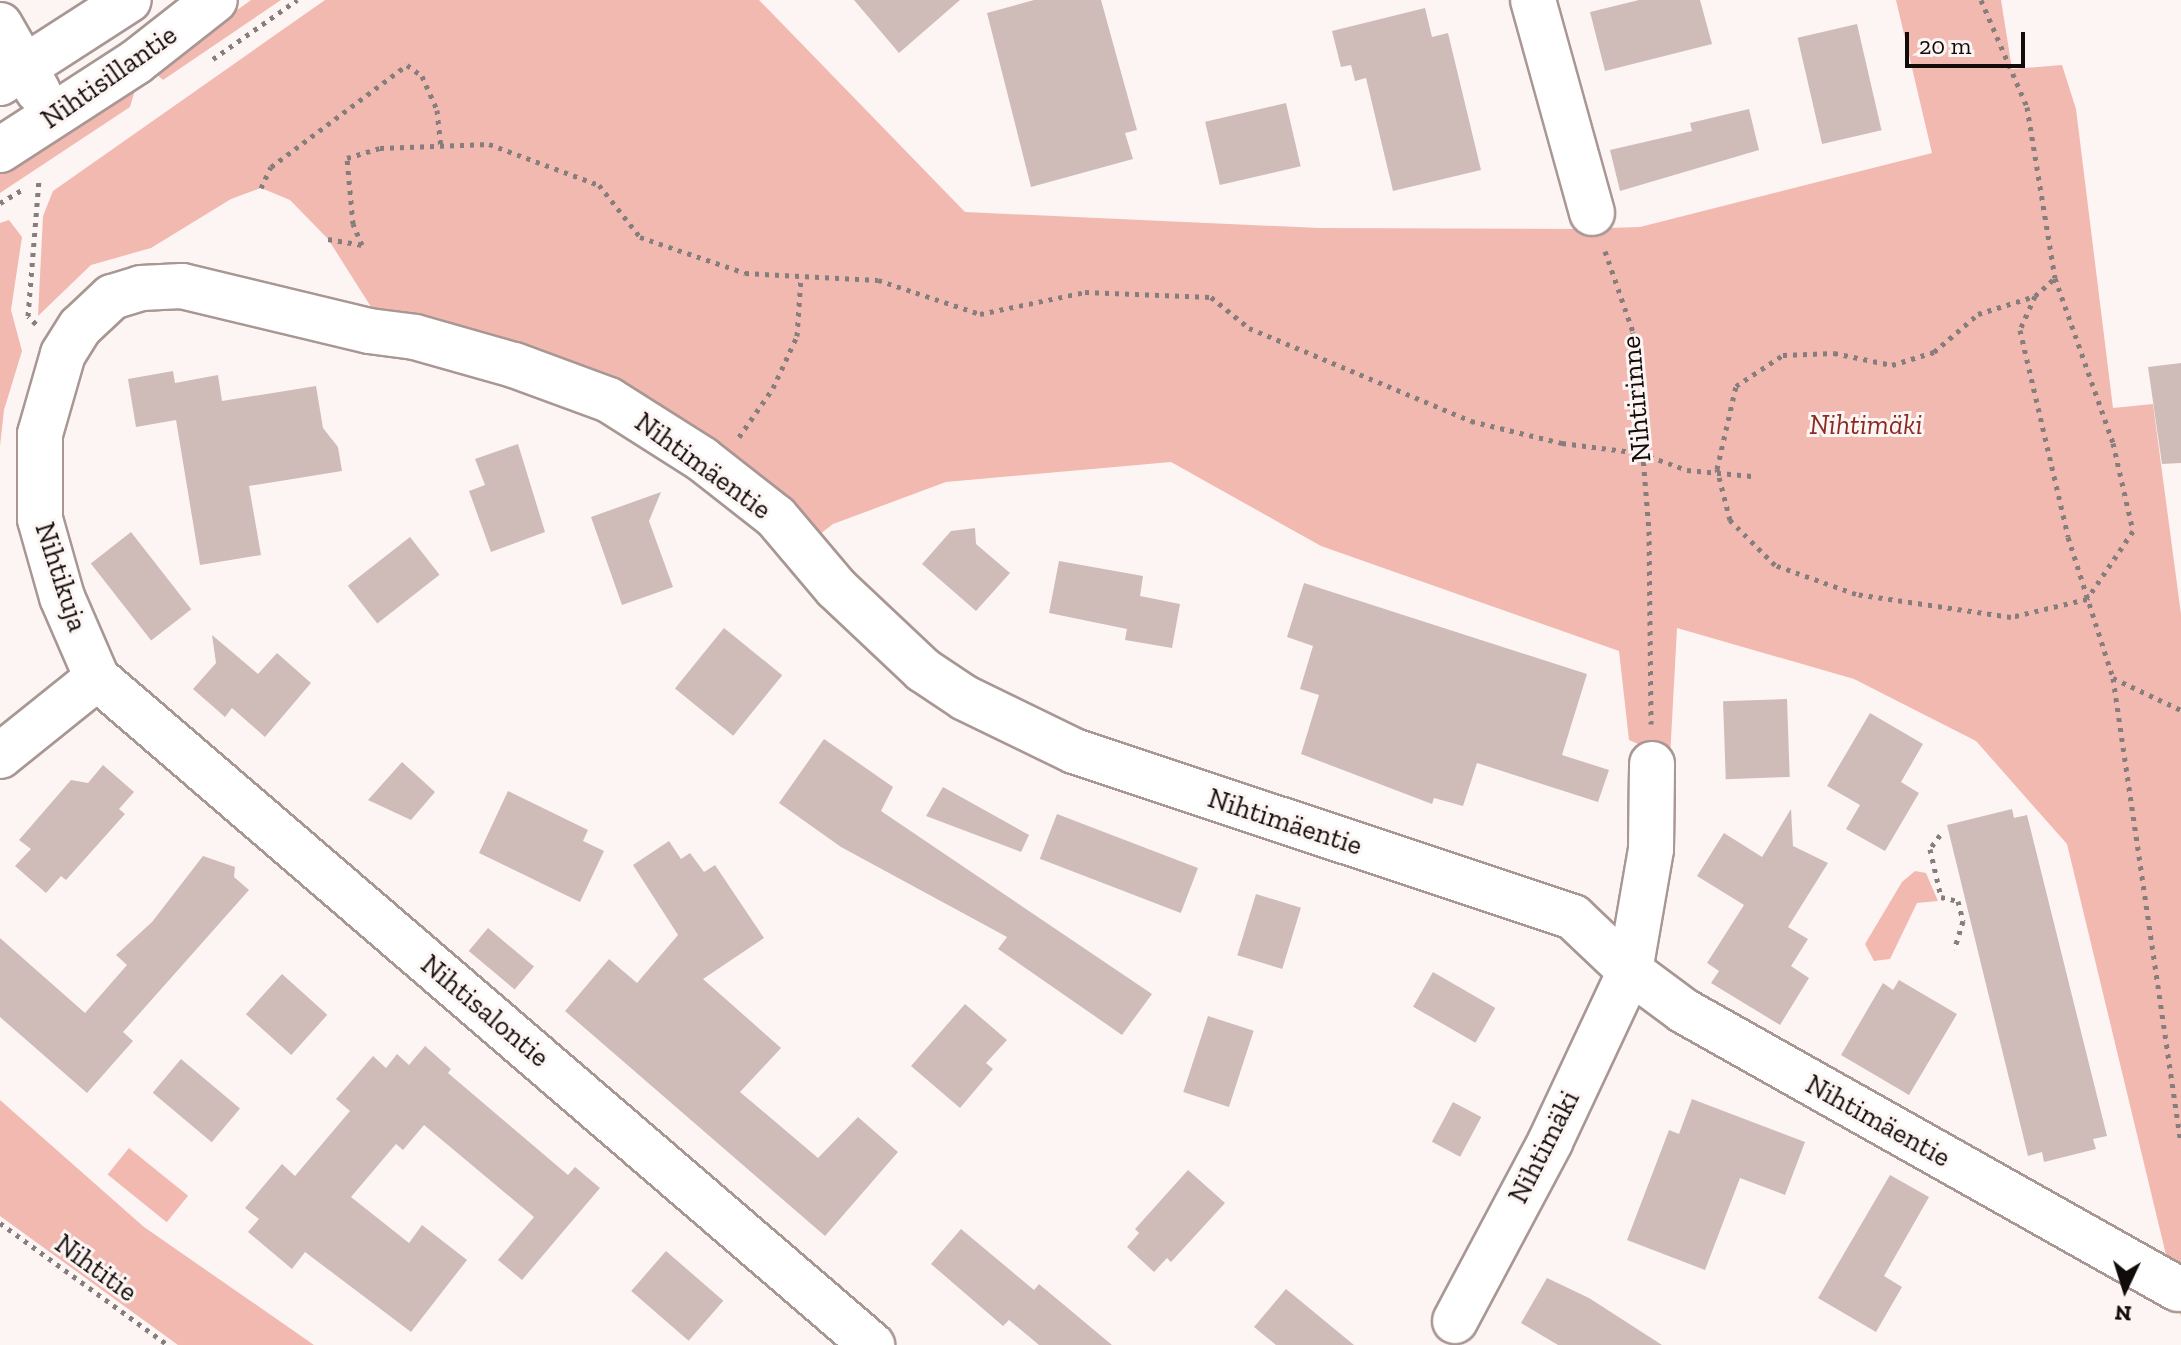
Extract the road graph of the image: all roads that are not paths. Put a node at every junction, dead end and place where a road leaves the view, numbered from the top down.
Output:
1 (129, 0) edge
2 (215, 0) edge
3 (1533, 0) edge
4 (0, 25) edge
5 (12, 74) edge
6 (53, 118) junction
7 (0, 150) edge
8 (1592, 213) road end
9 (415, 337) joint
10 (97, 678) junction
11 (0, 756) edge
12 (1652, 764) road end
13 (1630, 971) junction
14 (2178, 1289) dead end
15 (1455, 1321) dead end
16 (872, 1345) edge

1 - 5 street, Nihtisillantie
2 - 6 street, Nihtisillantie
3 - 8 street
4 - 5 street
5 - 6 street
6 - 7 street, Nihtisillantie
9 - 10 street, Nihtikuja
9 - 13 street, Nihtimäentie
10 - 11 street
10 - 16 street, Nihtisalontie
12 - 13 street, Nihtimäki
13 - 14 street, Nihtimäentie
13 - 15 street, Nihtimäki

